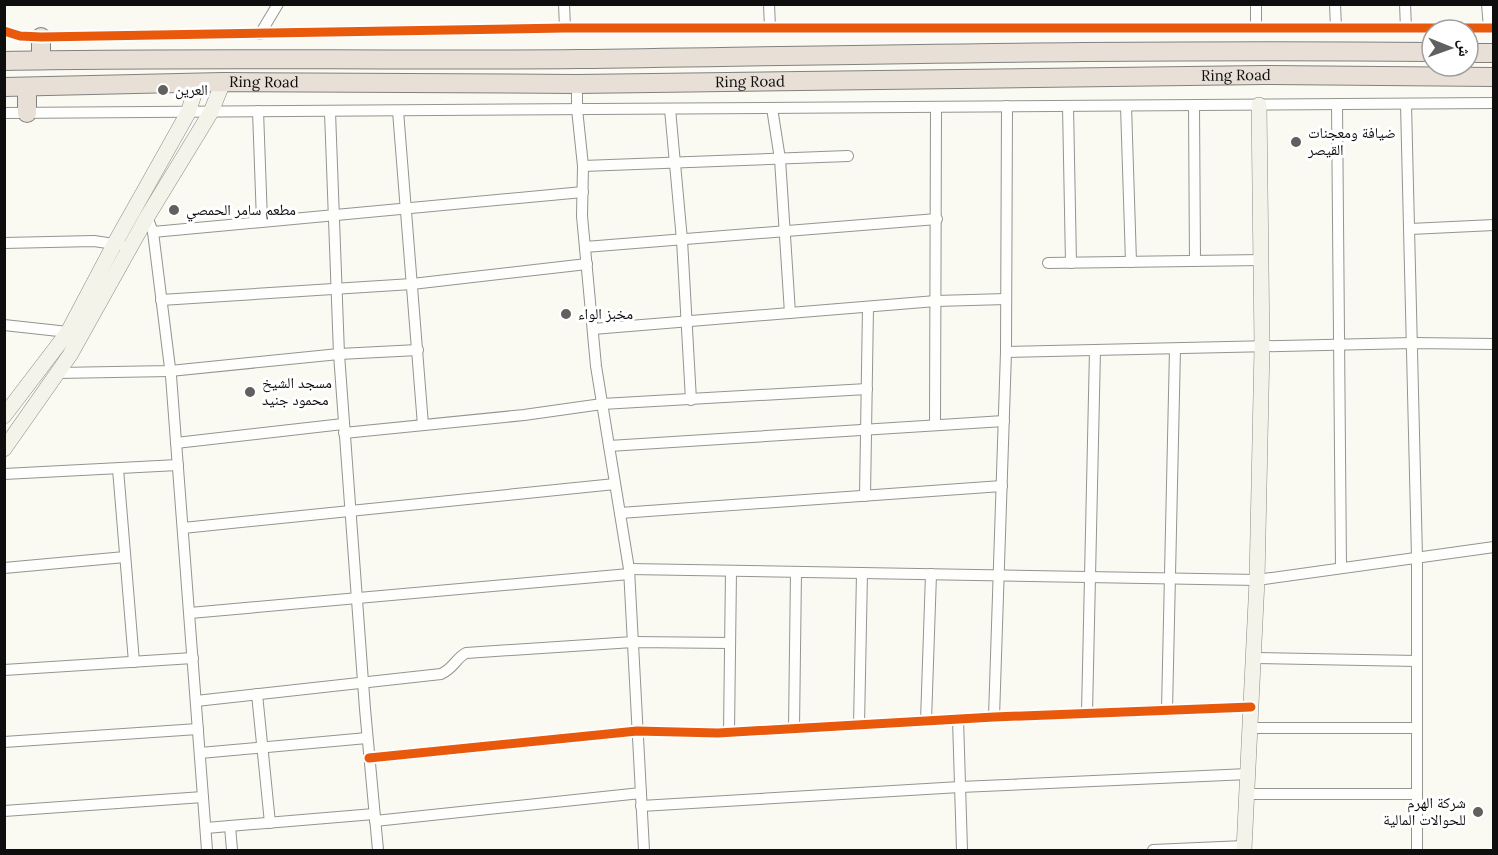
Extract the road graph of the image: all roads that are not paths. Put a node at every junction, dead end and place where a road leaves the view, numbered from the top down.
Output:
1 (278, 4) edge
2 (564, 4) edge
3 (769, 4) edge
4 (1256, 4) edge
5 (1335, 4) edge
6 (1405, 4) edge
7 (1487, 4) edge
8 (565, 28) junction
9 (770, 28) junction
10 (1256, 28) junction
11 (1336, 28) junction
12 (1406, 28) junction
13 (1491, 28) edge
14 (4, 31) edge
15 (260, 34) junction
16 (41, 37) junction
17 (1420, 52) edge
18 (40, 60) junction
19 (4, 61) edge
20 (1494, 77) edge
21 (198, 82) junction
22 (223, 82) junction
23 (577, 84) junction
24 (4, 87) edge
25 (27, 87) junction
26 (1494, 103) edge
27 (1337, 104) junction
28 (1406, 104) junction
29 (1194, 105) junction
30 (1259, 105) junction
31 (1007, 106) junction
32 (1068, 106) junction
33 (1126, 106) junction
34 (936, 107) junction
35 (772, 108) junction
36 (670, 109) junction
37 (577, 110) junction
38 (258, 111) junction
39 (398, 111) junction
40 (188, 112) junction
41 (211, 112) junction
42 (330, 112) junction
43 (4, 113) edge
44 (27, 113) junction
45 (848, 156) dead end
46 (780, 159) junction
47 (676, 161) junction
48 (583, 166) junction
49 (583, 192) junction
50 (405, 209) junction
51 (333, 214) junction
52 (147, 217) junction
53 (937, 219) junction
54 (262, 221) junction
55 (1494, 225) edge
56 (1410, 229) junction
57 (153, 232) junction
58 (784, 232) junction
59 (682, 240) junction
60 (4, 243) edge
61 (115, 243) junction
62 (585, 247) junction
63 (130, 248) junction
64 (1262, 260) junction
65 (1195, 261) junction
66 (1071, 262) junction
67 (1131, 262) junction
68 (1048, 263) dead end
69 (587, 264) junction
70 (412, 284) junction
71 (336, 289) junction
72 (1006, 299) junction
73 (161, 300) junction
74 (936, 302) junction
75 (868, 307) junction
76 (790, 313) junction
77 (687, 321) junction
78 (4, 324) edge
79 (593, 329) junction
80 (68, 332) junction
81 (1413, 343) junction
82 (1493, 344) edge
83 (1340, 345) junction
84 (1262, 347) junction
85 (1175, 349) junction
86 (418, 350) junction
87 (1095, 350) junction
88 (1006, 352) junction
89 (339, 354) junction
90 (170, 371) junction
91 (57, 374) junction
92 (867, 389) junction
93 (691, 400) junction
94 (602, 404) junction
95 (6, 412) edge
96 (1004, 421) junction
97 (423, 425) junction
98 (935, 425) junction
99 (344, 428) junction
100 (866, 430) junction
101 (176, 443) junction
102 (609, 447) junction
103 (4, 449) edge
104 (178, 465) junction
105 (118, 469) junction
106 (4, 474) edge
107 (615, 484) junction
108 (1002, 486) junction
109 (865, 496) junction
110 (350, 510) junction
111 (620, 513) junction
112 (183, 528) junction
113 (1494, 547) edge
114 (1417, 557) junction
115 (125, 558) junction
116 (4, 568) edge
117 (1341, 568) junction
118 (731, 571) junction
119 (629, 572) junction
120 (796, 572) junction
121 (862, 573) junction
122 (931, 574) junction
123 (999, 575) junction
124 (1091, 577) junction
125 (1169, 578) junction
126 (1257, 580) junction
127 (356, 597) junction
128 (190, 613) junction
129 (633, 642) junction
130 (730, 643) junction
131 (1254, 657) junction
132 (193, 658) junction
133 (1417, 661) junction
134 (134, 662) junction
135 (4, 670) edge
136 (363, 684) junction
137 (258, 694) junction
138 (196, 701) junction
139 (1251, 707) junction
140 (1167, 710) junction
141 (1087, 714) junction
142 (994, 717) junction
143 (958, 719) junction
144 (926, 721) junction
145 (859, 725) junction
146 (1250, 728) junction
147 (1417, 728) junction
148 (198, 729) junction
149 (794, 729) junction
150 (637, 731) junction
151 (729, 732) junction
152 (367, 738) junction
153 (4, 742) edge
154 (264, 747) junction
155 (200, 753) junction
156 (369, 758) junction
157 (1248, 774) junction
158 (960, 787) junction
159 (640, 793) junction
160 (1247, 794) junction
161 (1417, 794) junction
162 (203, 797) junction
163 (641, 806) junction
164 (4, 811) edge
165 (375, 817) junction
166 (270, 823) junction
167 (230, 826) junction
168 (206, 828) junction
169 (1244, 848) edge
170 (207, 850) edge
171 (232, 850) edge
172 (378, 850) edge
173 (644, 850) edge
174 (962, 850) edge
175 (1153, 850) edge
176 (1417, 850) edge

1 - 15 street
2 - 8 street
3 - 9 street
4 - 10 street
5 - 11 street
6 - 12 street
7 - 13 street
8 - 9 street
8 - 15 street
9 - 10 street
10 - 11 street
11 - 12 street
12 - 13 street
14 - 16 street
15 - 16 street
16 - 18 highway
17 - 18 highway, Ring Road
18 - 19 highway, Ring Road
20 - 23 highway, Ring Road
21 - 22 highway, Ring Road
21 - 25 highway, Ring Road
21 - 40 main road
22 - 23 highway, Ring Road
22 - 41 main road
23 - 37 street
24 - 25 highway, Ring Road
25 - 44 highway
26 - 28 street
27 - 28 street
27 - 30 street
27 - 83 street
28 - 56 street
29 - 30 street
29 - 33 street
29 - 65 street
30 - 64 main road
31 - 32 street
31 - 34 street
31 - 72 street
32 - 33 street
32 - 66 street
33 - 67 street
34 - 35 street
34 - 53 street
35 - 36 street
35 - 46 street
36 - 37 street
36 - 47 street
37 - 39 street
37 - 48 street
38 - 41 street
38 - 42 street
38 - 54 street
39 - 42 street
39 - 50 street
40 - 41 street
40 - 44 street
40 - 61 main road
41 - 52 main road
42 - 51 street
43 - 44 street
45 - 46 street
46 - 47 street
46 - 58 street
47 - 48 street
47 - 59 street
48 - 49 street
49 - 50 street
49 - 62 street
50 - 51 street
50 - 70 street
51 - 54 street
51 - 71 street
52 - 57 street
52 - 63 main road
53 - 58 street
53 - 74 street
54 - 57 street
55 - 56 street
56 - 81 street
57 - 73 street
58 - 59 street
58 - 76 street
59 - 62 street
59 - 77 street
60 - 61 street
61 - 63 street
61 - 80 main road
62 - 69 street
63 - 91 main road
64 - 65 street
64 - 84 main road
65 - 67 street
66 - 67 street
66 - 68 street
69 - 70 street
69 - 79 street
70 - 71 street
70 - 86 street
71 - 73 street
71 - 89 street
72 - 74 street
72 - 88 street
73 - 90 street
74 - 75 street
74 - 98 street
75 - 76 street
75 - 92 street
76 - 77 street
77 - 79 street
77 - 93 street
78 - 80 street
79 - 94 street
80 - 95 main road
81 - 82 street
81 - 83 street
81 - 114 street
83 - 84 street
83 - 117 street
84 - 85 street
84 - 126 main road
85 - 87 street
85 - 125 street
86 - 89 street
86 - 97 street
87 - 88 street
87 - 124 street
88 - 96 street
89 - 90 street
89 - 99 street
90 - 91 street
90 - 101 street
91 - 103 main road
92 - 93 street
92 - 100 street
93 - 94 street
94 - 97 street
94 - 102 street
96 - 98 street
96 - 108 street
97 - 99 street
98 - 100 street
99 - 101 street
99 - 110 street
100 - 102 street
100 - 109 street
101 - 104 street
102 - 107 street
104 - 105 street
104 - 112 street
105 - 106 street
105 - 115 street
107 - 110 street
107 - 111 street
108 - 109 street
108 - 123 street
109 - 111 street
110 - 112 street
110 - 127 street
111 - 119 street
112 - 128 street
113 - 114 street
114 - 117 street
114 - 133 street
115 - 116 street
115 - 134 street
117 - 126 street
118 - 119 street
118 - 120 street
118 - 130 street
119 - 127 street
119 - 129 street
120 - 121 street
120 - 149 street
121 - 122 street
121 - 145 street
122 - 123 street
122 - 144 street
123 - 124 street
123 - 142 street
124 - 125 street
124 - 141 street
125 - 126 street
125 - 140 street
126 - 131 main road
127 - 128 street
127 - 136 street
128 - 132 street
129 - 130 street
129 - 136 street
129 - 150 street
130 - 151 street
131 - 133 street
131 - 139 main road
132 - 134 street
132 - 138 street
133 - 147 street
134 - 135 street
136 - 137 street
136 - 152 street
137 - 138 street
137 - 154 street
138 - 148 street
139 - 140 street
139 - 146 main road
140 - 141 street
141 - 142 street
142 - 143 street
143 - 144 street
143 - 158 street
144 - 145 street
145 - 149 street
146 - 147 street
146 - 157 main road
147 - 161 street
148 - 153 street
148 - 155 street
149 - 151 street
150 - 151 street
150 - 156 street
150 - 159 street
152 - 154 street
152 - 156 street
154 - 155 street
154 - 166 street
155 - 162 street
156 - 165 street
157 - 158 street
157 - 160 main road
158 - 163 street
158 - 174 street
159 - 163 street
159 - 165 street
160 - 161 street
160 - 169 main road
161 - 176 street
162 - 164 street
162 - 168 street
163 - 173 street
165 - 166 street
165 - 172 street
166 - 167 street
167 - 168 street
167 - 171 street
168 - 170 street
169 - 175 street

